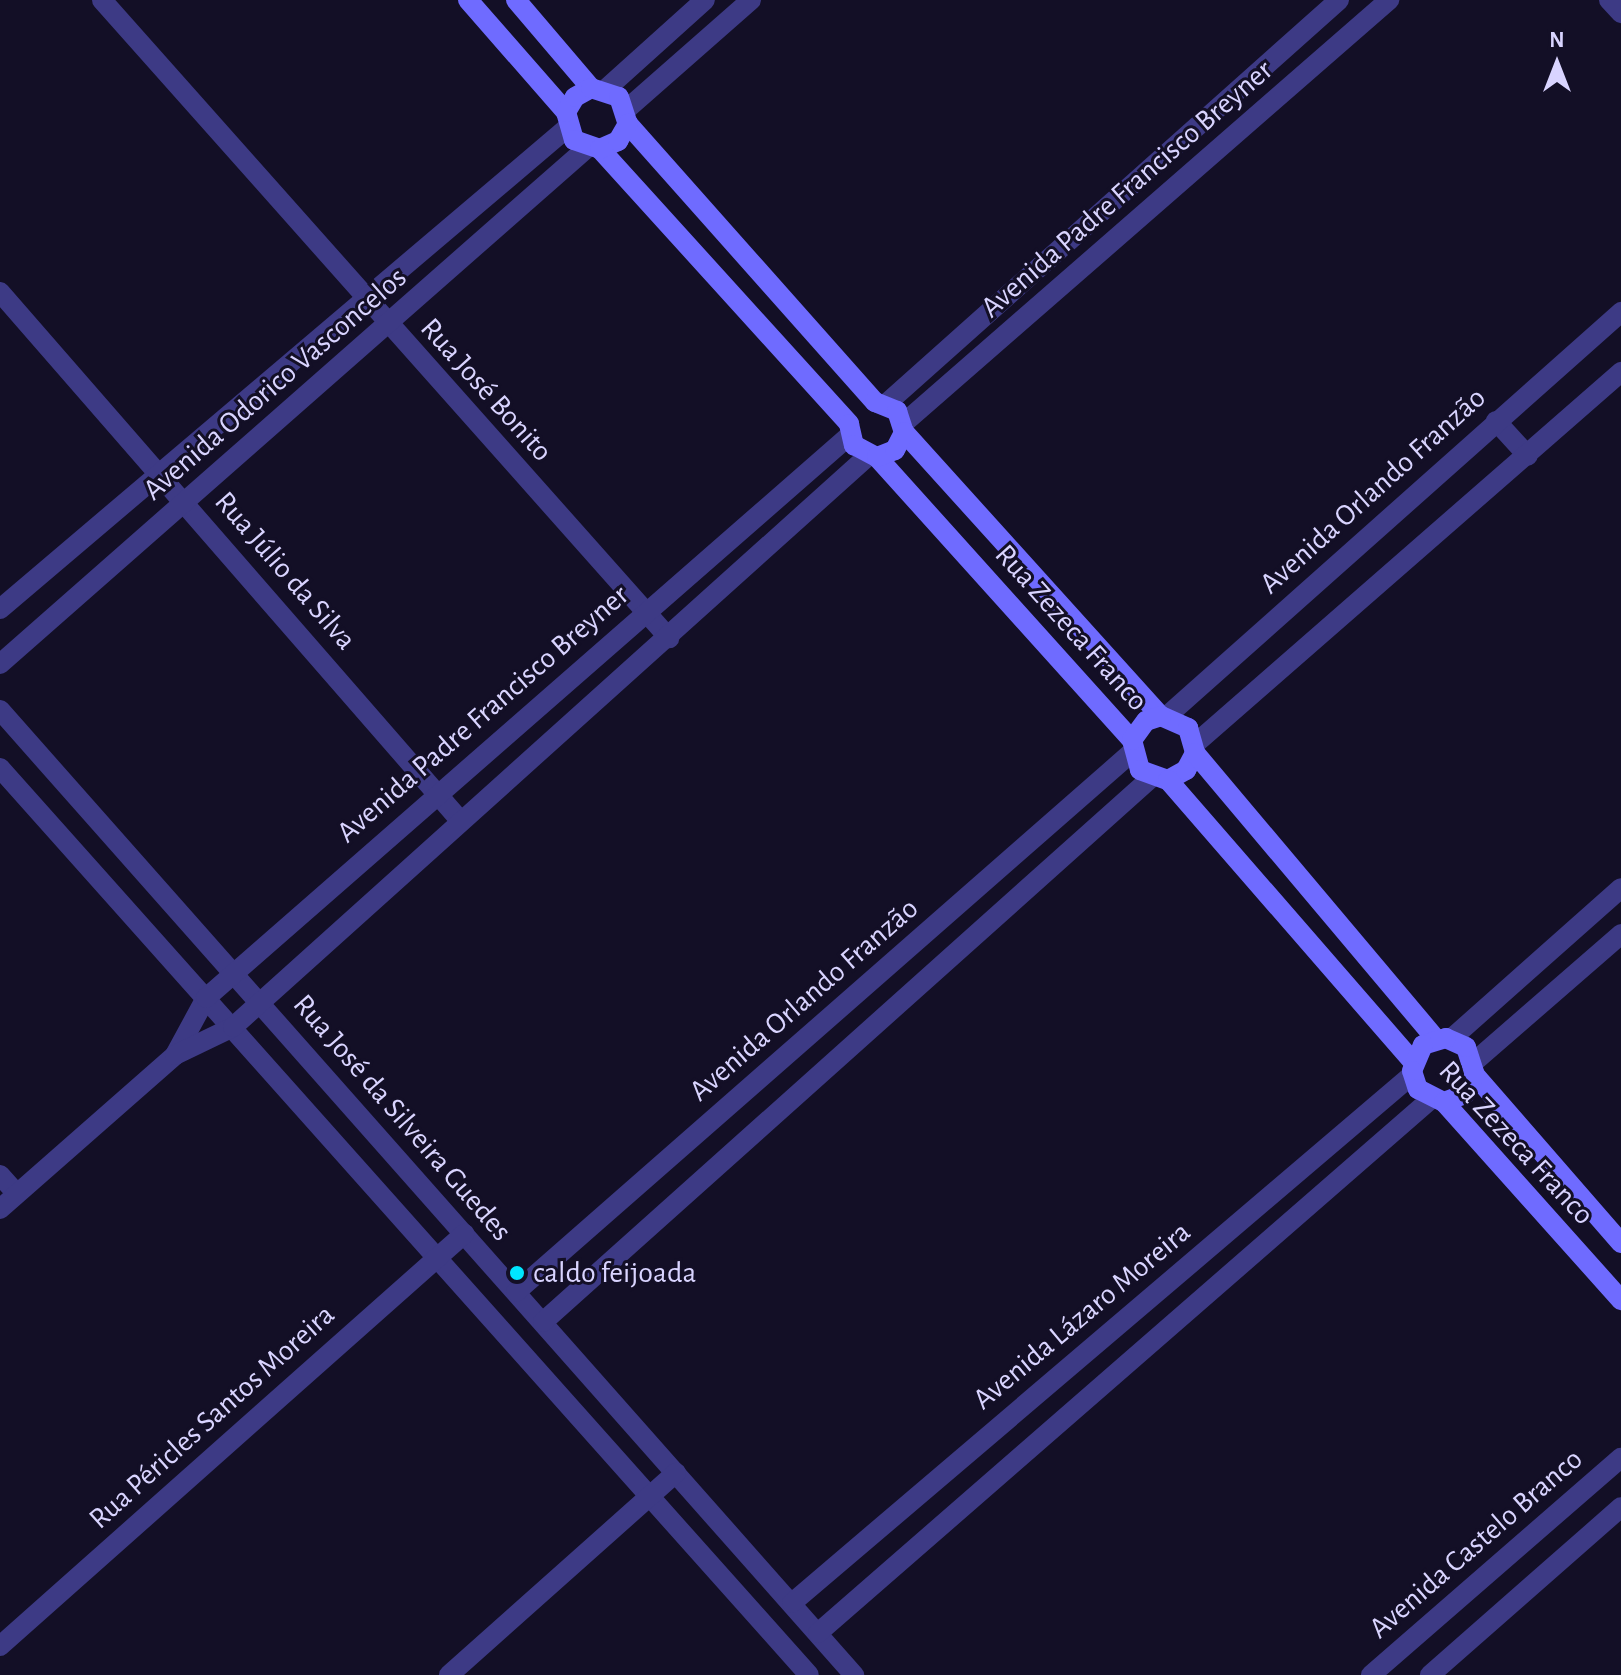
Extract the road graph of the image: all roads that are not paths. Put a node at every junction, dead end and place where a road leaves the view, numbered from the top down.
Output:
1 (102, 0) edge
2 (468, 0) edge
3 (516, 0) edge
4 (705, 0) edge
5 (751, 0) edge
6 (1339, 0) edge
7 (1389, 0) edge
8 (1609, 0) edge
9 (1621, 13) edge
10 (598, 88) junction
11 (627, 117) junction
12 (567, 120) junction
13 (594, 148) junction
14 (0, 292) edge
15 (364, 300) junction
16 (1621, 312) edge
17 (389, 327) junction
18 (1621, 372) edge
19 (880, 403) junction
20 (1496, 421) junction
21 (904, 428) junction
22 (850, 429) junction
23 (872, 456) junction
24 (1528, 456) junction
25 (160, 473) junction
26 (185, 501) junction
27 (0, 609) edge
28 (645, 611) junction
29 (669, 638) junction
30 (0, 664) edge
31 (0, 710) edge
32 (1164, 716) junction
33 (1132, 747) junction
34 (1195, 748) junction
35 (0, 768) edge
36 (1159, 779) junction
37 (435, 793) junction
38 (459, 819) junction
39 (1621, 888) edge
40 (1621, 934) edge
41 (235, 973) junction
42 (206, 998) junction
43 (260, 1002) junction
44 (233, 1027) junction
45 (1444, 1039) junction
46 (175, 1055) junction
47 (1412, 1068) junction
48 (1475, 1068) junction
49 (1437, 1100) junction
50 (0, 1175) edge
51 (17, 1194) junction
52 (0, 1209) edge
53 (464, 1234) junction
54 (1621, 1243) edge
55 (439, 1257) junction
56 (516, 1292) junction
57 (1621, 1300) edge
58 (543, 1322) junction
59 (1621, 1458) edge
60 (676, 1473) junction
61 (649, 1496) junction
62 (1621, 1507) edge
63 (792, 1603) junction
64 (818, 1633) junction
65 (0, 1646) edge
66 (449, 1675) edge
67 (809, 1675) edge
68 (854, 1675) edge
69 (1371, 1675) edge
70 (1430, 1675) edge

1 - 15 street, Rua José Bonito
2 - 12 street, Rua Zezeca Franco
3 - 10 street, Rua Zezeca Franco
4 - 10 street, Avenida Odorico Vasconcelos
5 - 11 street, Avenida Odorico Vasconcelos
6 - 19 street, Avenida Padre Francisco Breyner
7 - 21 street, Avenida Padre Francisco Breyner
8 - 9 street
10 - 11 street, Rua Zezeca Franco
10 - 12 street, Avenida Odorico Vasconcelos
11 - 13 street, Avenida Odorico Vasconcelos
11 - 19 street, Rua Zezeca Franco
12 - 13 street, Rua Zezeca Franco
12 - 15 street, Avenida Odorico Vasconcelos
13 - 17 street, Avenida Odorico Vasconcelos
13 - 22 street, Rua Zezeca Franco
14 - 25 street, Rua Júlio da Silva
15 - 17 street, Rua José Bonito
15 - 25 street, Avenida Odorico Vasconcelos
16 - 20 street, Avenida Orlando Franzão
17 - 26 street, Avenida Odorico Vasconcelos
17 - 28 street, Rua José Bonito
18 - 24 street
19 - 21 street, Rua Zezeca Franco
19 - 22 street, Avenida Padre Francisco Breyner
20 - 24 street
20 - 32 street, Avenida Orlando Franzão
21 - 23 street, Avenida Padre Francisco Breyner
21 - 32 street, Rua Zezeca Franco
22 - 23 street, Rua Zezeca Franco
22 - 28 street, Avenida Padre Francisco Breyner
23 - 29 street, Avenida Padre Francisco Breyner
23 - 33 street, Rua Zezeca Franco
24 - 34 street
25 - 26 street, Rua Júlio da Silva
25 - 27 street, Avenida Odorico Vasconcelos
26 - 30 street, Avenida Odorico Vasconcelos
26 - 37 street, Rua Júlio da Silva
28 - 29 street, Rua José Bonito
28 - 37 street, Avenida Padre Francisco Breyner
29 - 38 street, Avenida Padre Francisco Breyner
31 - 41 street, Rua José da Silveira Guedes
32 - 33 street, Avenida Orlando Franzão
32 - 34 street, Rua Zezeca Franco
33 - 36 street, Rua Zezeca Franco
33 - 56 street, Avenida Orlando Franzão
34 - 36 street
34 - 45 street, Rua Zezeca Franco
35 - 42 street
36 - 47 street, Rua Zezeca Franco
36 - 58 street
37 - 38 street, Rua Júlio da Silva
37 - 41 street, Avenida Padre Francisco Breyner
38 - 43 street, Avenida Padre Francisco Breyner
39 - 45 street, Avenida Lázaro Moreira
40 - 48 street, Avenida Lázaro Moreira
41 - 42 street, Avenida Padre Francisco Breyner
41 - 43 street, Rua José da Silveira Guedes
42 - 44 street
42 - 46 street, Avenida Padre Francisco Breyner
43 - 44 street, Avenida Padre Francisco Breyner
43 - 53 street, Rua José da Silveira Guedes
44 - 46 street, Avenida Padre Francisco Breyner
44 - 55 street
45 - 47 street, Avenida Lázaro Moreira
45 - 48 street, Rua Zezeca Franco
46 - 51 street, Avenida Padre Francisco Breyner
47 - 49 street, Rua Zezeca Franco
47 - 63 street, Avenida Lázaro Moreira
48 - 49 street, Avenida Lázaro Moreira
48 - 54 street, Rua Zezeca Franco
49 - 57 street, Rua Zezeca Franco
49 - 64 street, Avenida Lázaro Moreira
50 - 51 street
51 - 52 street, Avenida Padre Francisco Breyner
53 - 55 street, Rua Péricles Santos Moreira
53 - 56 street, Rua José da Silveira Guedes
55 - 61 street
55 - 65 street, Rua Péricles Santos Moreira
56 - 58 street, Rua José da Silveira Guedes
58 - 60 street, Rua José da Silveira Guedes
59 - 69 street, Avenida Castelo Branco
60 - 61 street
60 - 63 street, Rua José da Silveira Guedes
61 - 66 street
61 - 67 street
62 - 70 street
63 - 64 street, Rua José da Silveira Guedes
64 - 68 street, Rua José da Silveira Guedes

